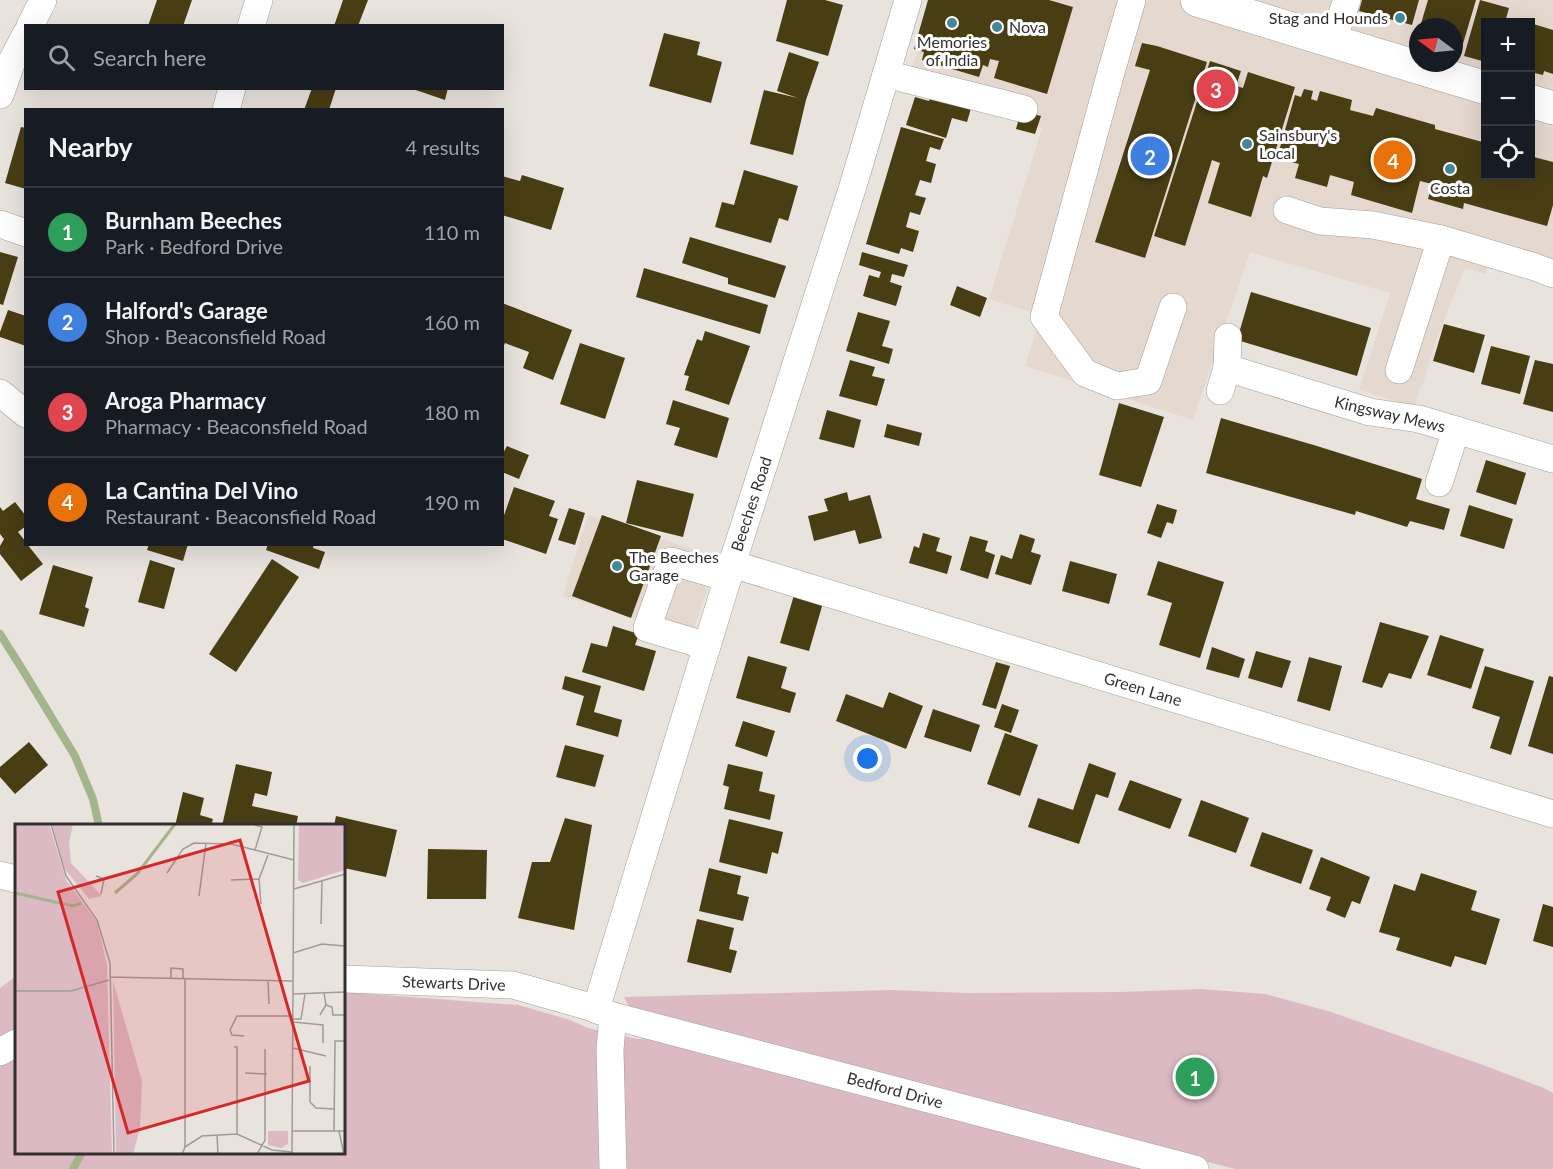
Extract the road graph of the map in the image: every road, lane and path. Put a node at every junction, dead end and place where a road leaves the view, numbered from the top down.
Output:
1 (43, 0) edge
2 (259, 0) edge
3 (908, 0) edge
4 (1132, 0) edge
5 (1197, 0) edge
6 (1347, 0) edge
7 (31, 24) edge
8 (252, 24) edge
9 (24, 38) edge
10 (1332, 42) junction
11 (886, 74) junction
12 (1481, 87) edge
13 (231, 90) edge
14 (0, 95) edge
15 (1535, 103) edge
16 (227, 108) edge
17 (1553, 108) edge
18 (1024, 109) dead end
19 (1287, 210) dead end
20 (0, 224) edge
21 (24, 232) edge
22 (1441, 239) junction
23 (1553, 274) edge
24 (1173, 307) dead end
25 (1228, 337) dead end
26 (1399, 370) dead end
27 (0, 393) edge
28 (24, 412) edge
29 (1456, 430) junction
30 (1553, 459) edge
31 (1439, 483) dead end
32 (730, 571) junction
33 (707, 646) junction
34 (1553, 814) edge
35 (0, 875) edge
36 (15, 879) edge
37 (345, 980) edge
38 (605, 1013) junction
39 (15, 1044) edge
40 (0, 1052) edge
41 (613, 1169) edge
42 (1195, 1169) edge

1 - 7 street
2 - 8 street
3 - 11 street, Beeches Road
4 - 24 street
5 - 10 main road
6 - 10 street
9 - 14 street
10 - 12 main road
11 - 18 street
11 - 32 street, Beeches Road
13 - 16 street
15 - 17 main road
19 - 22 street
20 - 21 street
22 - 23 street
22 - 26 street
25 - 29 street, Kingsway Mews
27 - 28 street
29 - 30 street, Kingsway Mews
29 - 31 street
32 - 33 street, Beeches Road
32 - 33 street, Green Lane
32 - 34 street, Green Lane
33 - 38 street, Beeches Road
35 - 36 street
37 - 38 street, Stewarts Drive
38 - 41 street, Beeches Road
38 - 42 street, Bedford Drive
39 - 40 street

